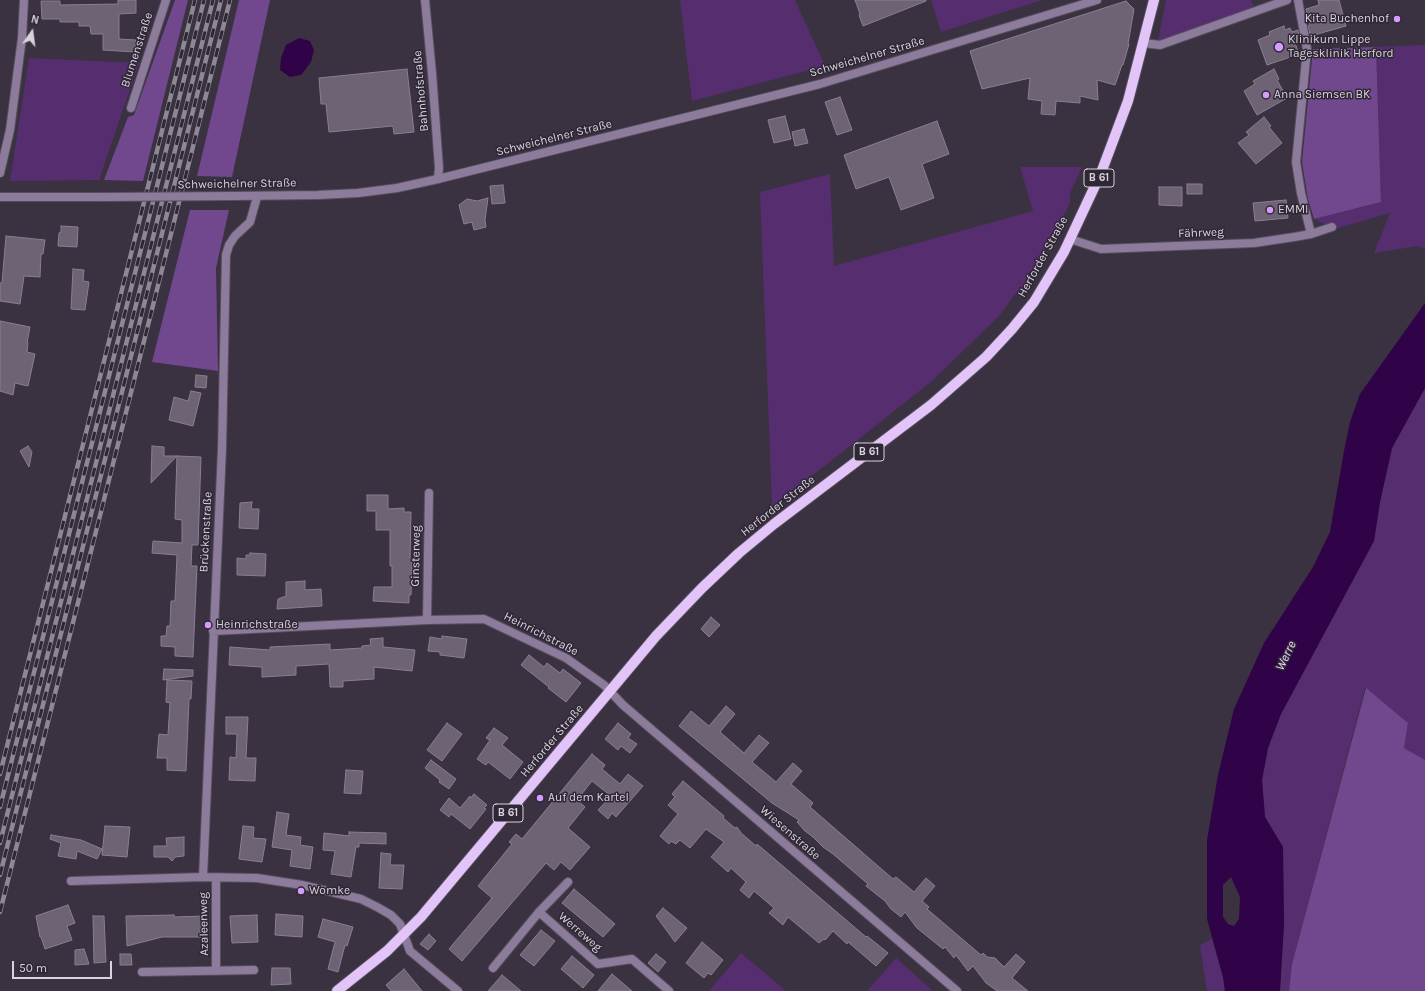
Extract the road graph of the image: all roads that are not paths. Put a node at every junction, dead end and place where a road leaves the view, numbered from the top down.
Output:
1 (24, 0) edge
2 (166, 0) edge
3 (425, 0) edge
4 (1097, 0) edge
5 (1154, 0) edge
6 (1287, 0) edge
7 (1298, 0) edge
8 (1143, 42) junction
9 (131, 108) dead end
10 (0, 173) edge
11 (438, 180) junction
12 (257, 196) junction
13 (0, 197) edge
14 (1332, 227) dead end
15 (1311, 234) junction
16 (1070, 239) junction
17 (429, 492) dead end
18 (427, 620) junction
19 (213, 631) junction
20 (610, 691) junction
21 (202, 877) junction
22 (216, 878) junction
23 (71, 881) dead end
24 (568, 882) dead end
25 (539, 912) junction
26 (405, 934) junction
27 (493, 968) dead end
28 (254, 970) dead end
29 (216, 971) junction
30 (142, 972) dead end
31 (337, 991) edge
32 (458, 991) edge
33 (668, 991) edge
34 (957, 991) edge

1 - 10 street
2 - 9 street, Blumenstraße
3 - 11 street, Bahnhofstraße
4 - 11 street, Schweichelner Straße
5 - 8 main road, Herforder Straße / B 61
6 - 8 street
7 - 15 street
8 - 16 main road, Herforder Straße / B 61
11 - 12 street, Schweichelner Straße
12 - 13 street, Schweichelner Straße, bridge
12 - 19 street, Brückenstraße
14 - 15 street, Fährweg
15 - 16 street, Fährweg
16 - 20 main road, Herforder Straße / B 61
17 - 18 street, Ginsterweg
18 - 19 street, Heinrichstraße
18 - 20 street, Heinrichstraße
19 - 21 street, Brückenstraße
20 - 26 main road, Herforder Straße / B 61
20 - 34 street, Wiesenstraße
21 - 22 street
21 - 23 street
22 - 26 street
22 - 29 street, Azaleenweg
24 - 25 street, Werreweg
25 - 27 street, Werreweg
25 - 33 street, Werreweg
26 - 31 main road, Herforder Straße / B 61
26 - 32 street
28 - 29 street, Azaleenweg
29 - 30 street, Azaleenweg

